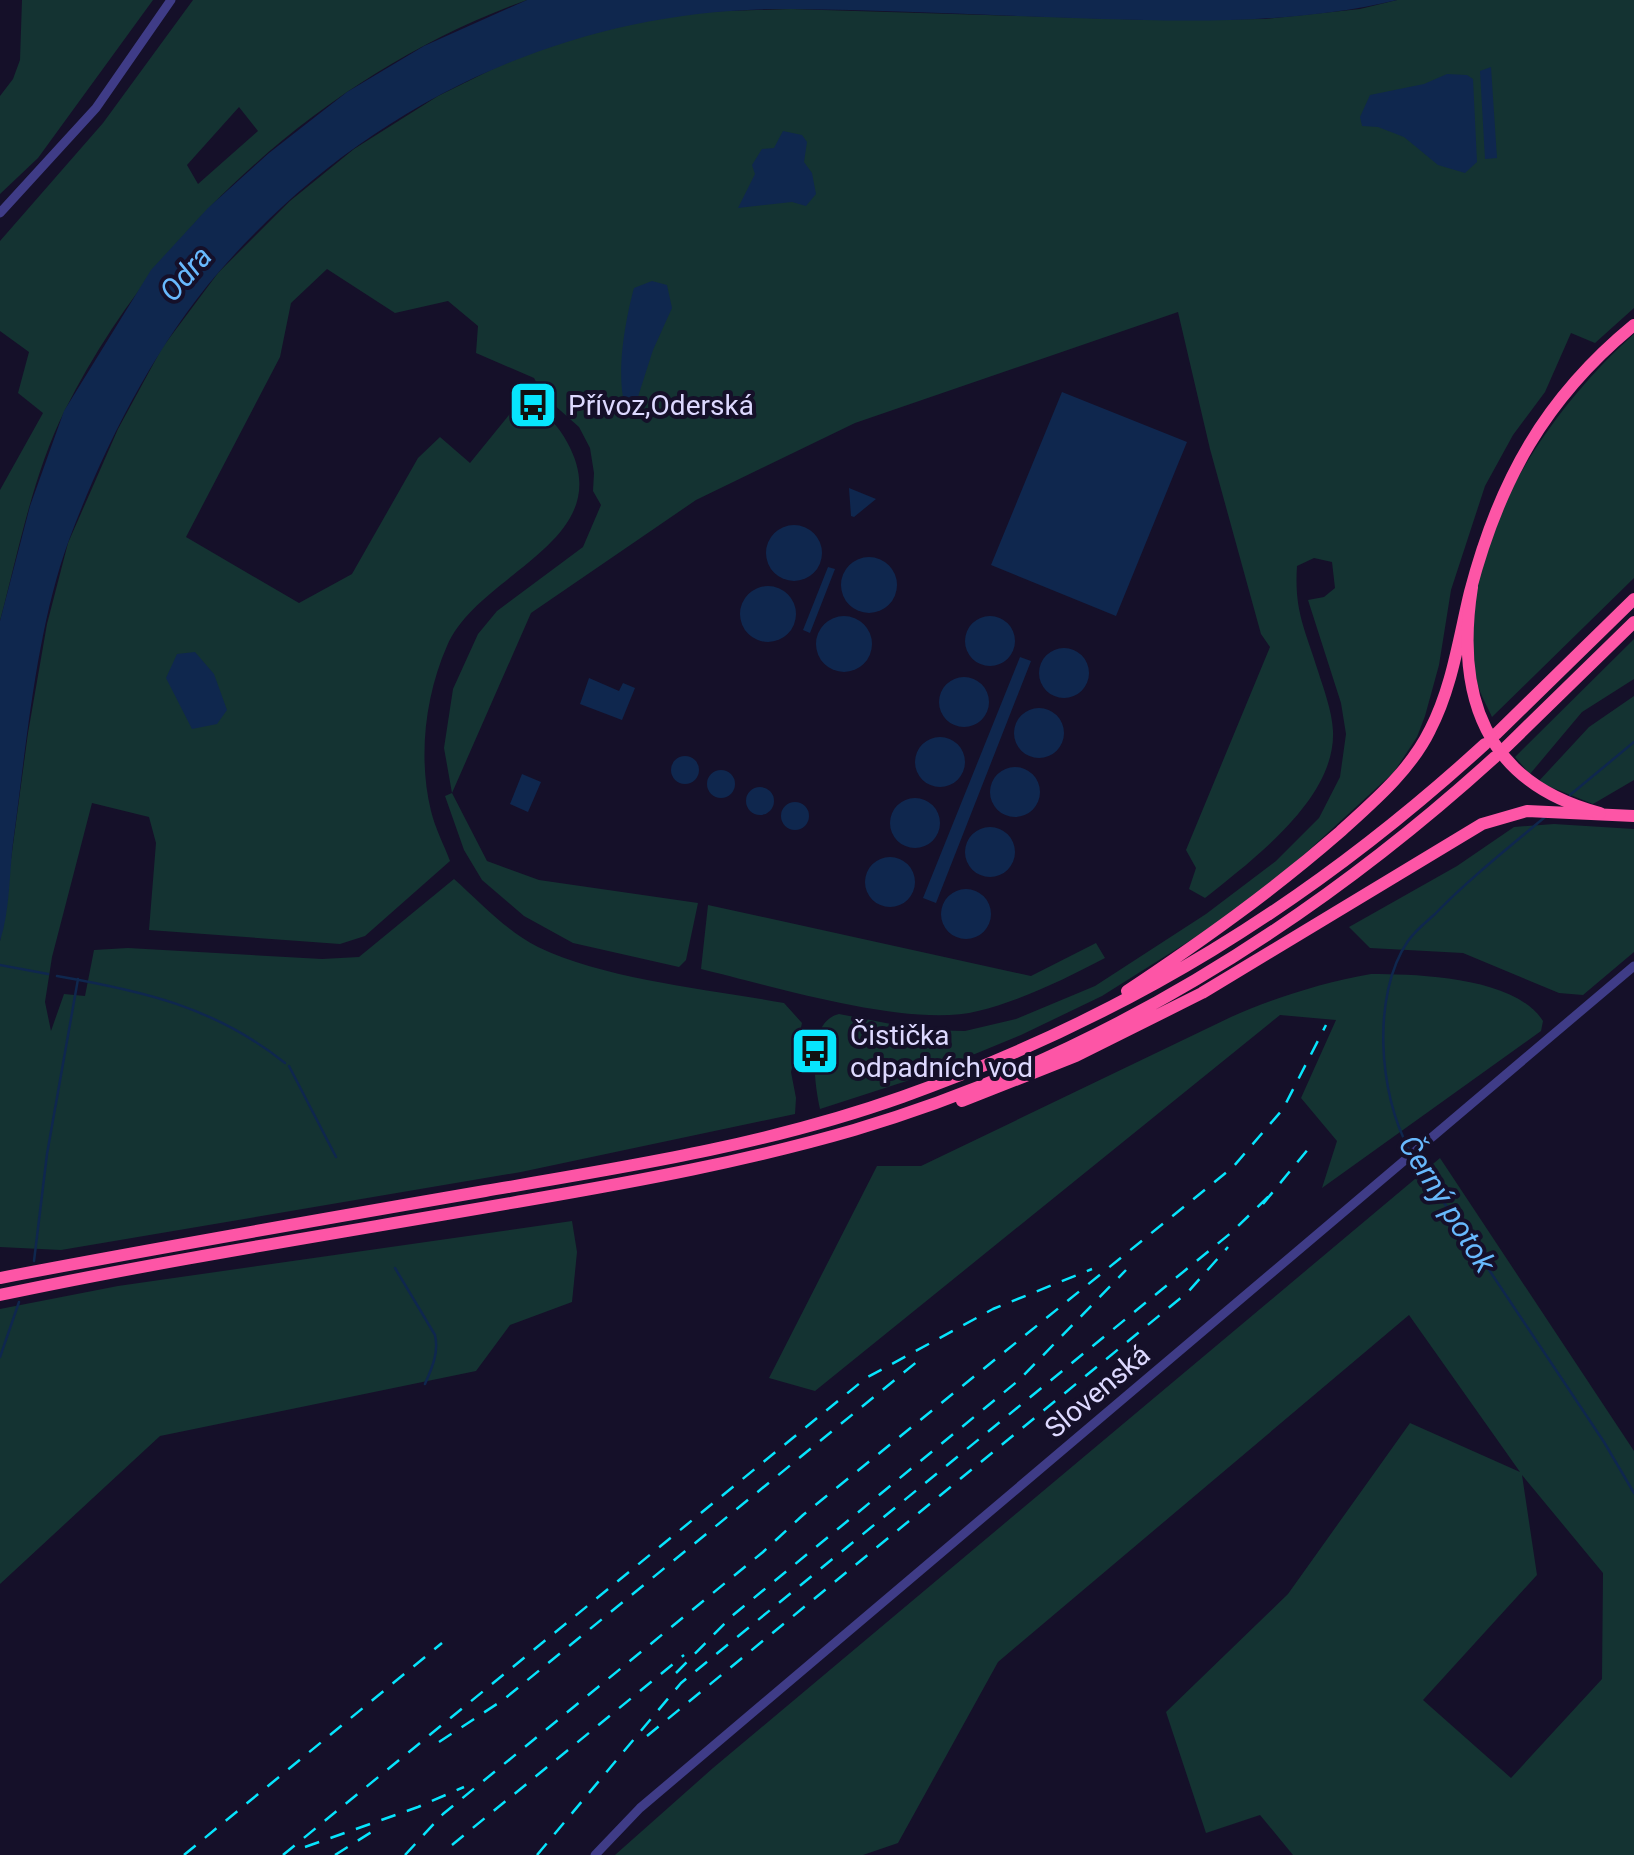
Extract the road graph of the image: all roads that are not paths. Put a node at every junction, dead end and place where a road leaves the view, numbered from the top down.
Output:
1 (172, 0) edge
2 (0, 213) edge
3 (1634, 325) edge
4 (1472, 587) junction
5 (1634, 599) edge
6 (1634, 622) edge
7 (1600, 813) junction
8 (1634, 816) edge
9 (1634, 966) edge
10 (950, 1078) junction
11 (907, 1113) junction
12 (0, 1278) edge
13 (0, 1295) edge
14 (594, 1855) edge

1 - 2 street
3 - 4 highway
4 - 7 highway, bridge
4 - 10 highway, bridge
5 - 10 highway
6 - 11 highway
7 - 8 highway
7 - 11 highway
9 - 14 street, Slovenská
10 - 12 highway
11 - 13 highway

